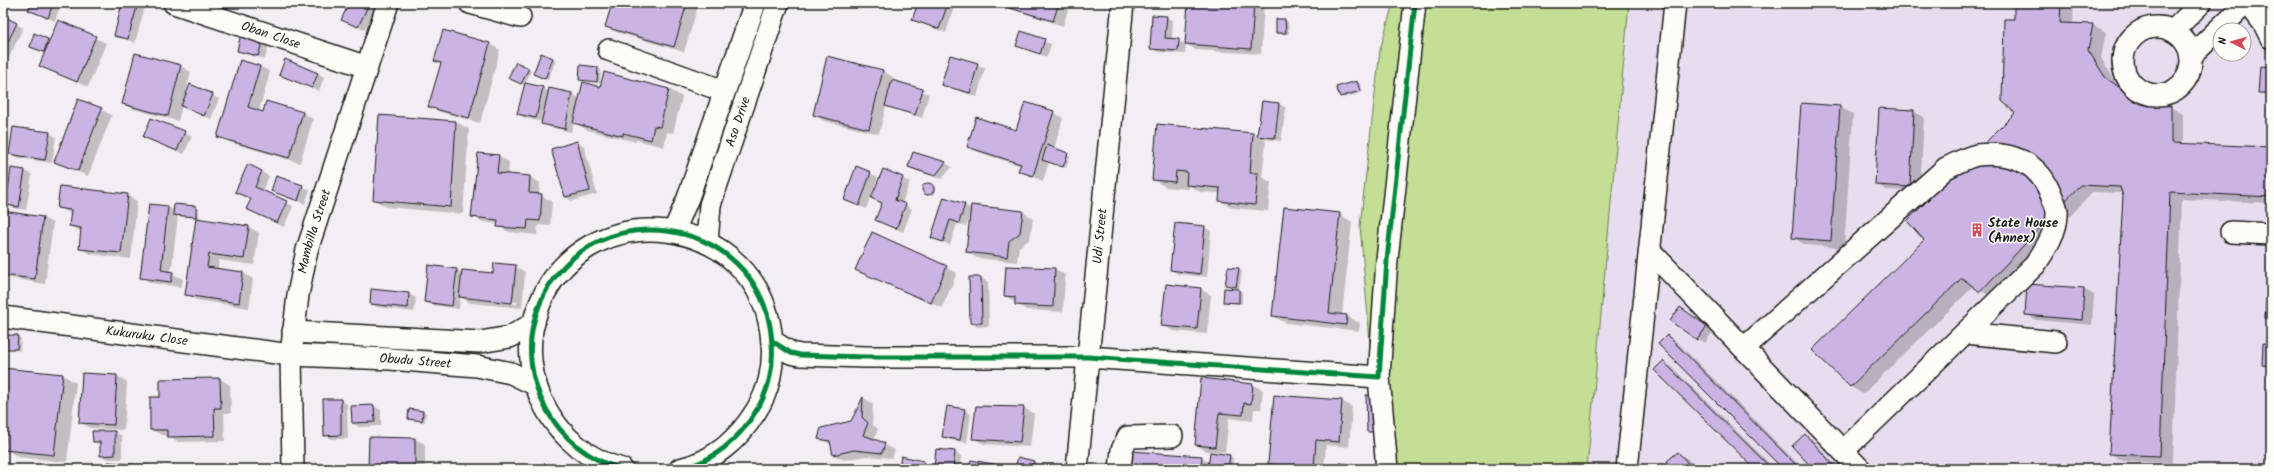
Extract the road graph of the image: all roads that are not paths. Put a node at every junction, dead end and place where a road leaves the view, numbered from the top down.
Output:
1 (174, 3) edge
2 (388, 3) edge
3 (470, 3) edge
4 (755, 3) edge
5 (778, 3) edge
6 (1123, 3) edge
7 (1415, 3) edge
8 (1675, 3) edge
9 (2201, 3) edge
10 (2247, 3) edge
11 (520, 17) dead end
12 (2173, 30) junction
13 (2271, 38) edge
14 (609, 50) dead end
15 (2191, 56) junction
16 (367, 67) junction
17 (724, 91) junction
18 (674, 231) junction
19 (2231, 232) dead end
20 (2271, 234) edge
21 (707, 243) junction
22 (1651, 252) junction
23 (3, 317) edge
24 (534, 323) junction
25 (293, 332) junction
26 (1965, 333) junction
27 (772, 341) junction
28 (2056, 342) dead end
29 (1744, 348) junction
30 (291, 355) junction
31 (1088, 357) junction
32 (1379, 377) junction
33 (536, 385) junction
34 (1172, 436) dead end
35 (1843, 451) junction
36 (684, 468) edge
37 (293, 469) edge
38 (621, 469) edge
39 (1077, 469) edge
40 (1120, 469) edge
41 (1387, 469) edge
42 (1627, 469) edge
43 (1860, 469) edge

1 - 16 street, Oban Close
2 - 16 street, Mambilla Street
3 - 11 street
4 - 17 street, Aso Drive
5 - 21 street, Aso Drive
6 - 31 street, Udi Street
7 - 32 street
8 - 22 street
9 - 12 street
10 - 13 street
10 - 15 street
12 - 15 street
12 - 15 street
14 - 17 street
16 - 25 street, Mambilla Street
17 - 18 street, Aso Drive
18 - 21 street
18 - 24 street
19 - 20 street
21 - 27 street
22 - 29 street
22 - 42 street
23 - 30 street, Kukuruku Close
24 - 25 street, Obudu Street
24 - 33 street
25 - 30 street, Mambilla Street
26 - 28 street
26 - 29 street
26 - 35 street
27 - 31 street
27 - 36 street
29 - 35 street
30 - 33 street, Obudu Street
30 - 37 street, Mambilla Street
31 - 32 street
31 - 39 street, Udi Street
32 - 41 street
33 - 38 street
34 - 40 street
35 - 43 street

